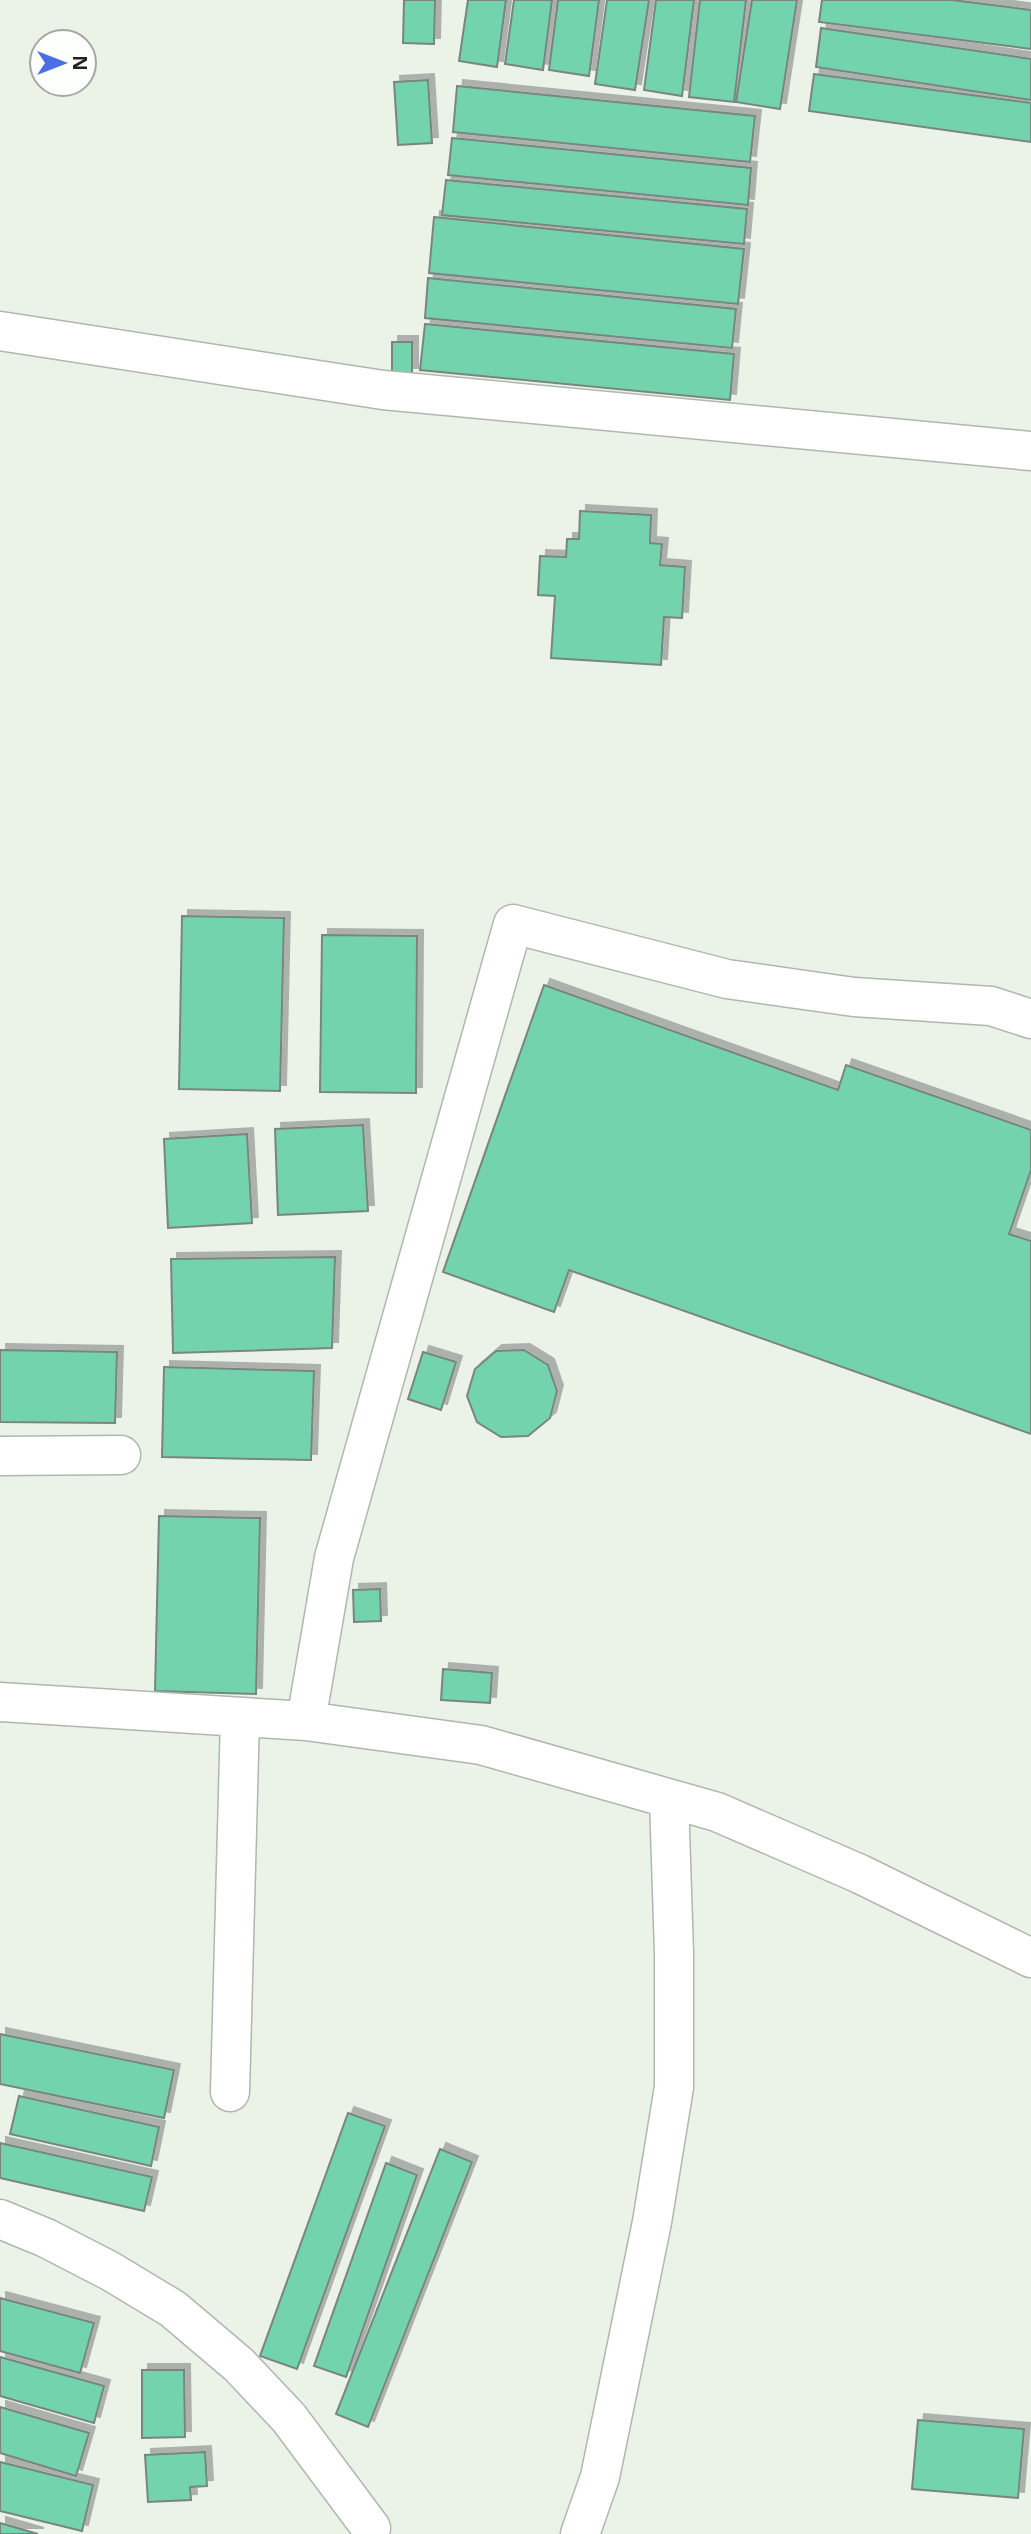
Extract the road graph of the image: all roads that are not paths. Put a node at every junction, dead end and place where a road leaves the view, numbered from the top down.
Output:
1 (0, 331) edge
2 (1031, 451) edge
3 (1031, 1019) edge
4 (121, 1455) dead end
5 (0, 1456) edge
6 (0, 1702) edge
7 (240, 1717) junction
8 (306, 1721) junction
9 (669, 1799) junction
10 (1031, 1958) edge
11 (230, 2092) dead end
12 (0, 2219) edge
13 (371, 2528) dead end
14 (580, 2534) edge

1 - 2 street
3 - 8 street
4 - 5 street
6 - 7 street
7 - 8 street
7 - 11 street
8 - 9 street
9 - 10 street
9 - 14 street
12 - 13 street

